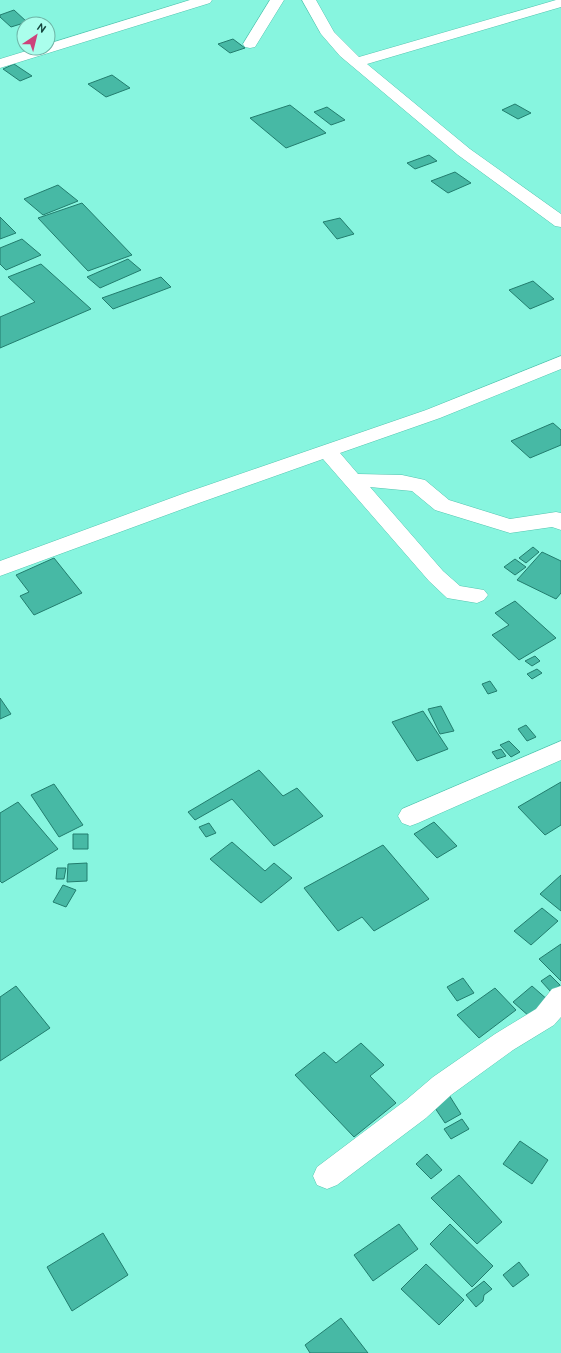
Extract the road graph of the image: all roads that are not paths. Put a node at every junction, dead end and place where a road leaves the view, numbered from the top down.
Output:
1 (205, 0) edge
2 (277, 0) edge
3 (309, 0) edge
4 (561, 4) edge
5 (250, 44) dead end
6 (357, 62) junction
7 (0, 64) edge
8 (561, 222) edge
9 (561, 362) edge
10 (327, 451) junction
11 (352, 480) junction
12 (561, 523) edge
13 (0, 569) edge
14 (476, 595) dead end
15 (561, 750) edge
16 (410, 816) dead end
17 (561, 997) edge
18 (327, 1176) dead end

1 - 7 street
2 - 5 street
3 - 6 street
4 - 6 street
6 - 8 street
9 - 10 street
10 - 11 street
10 - 13 street
11 - 12 street
11 - 14 street
15 - 16 street
17 - 18 street

